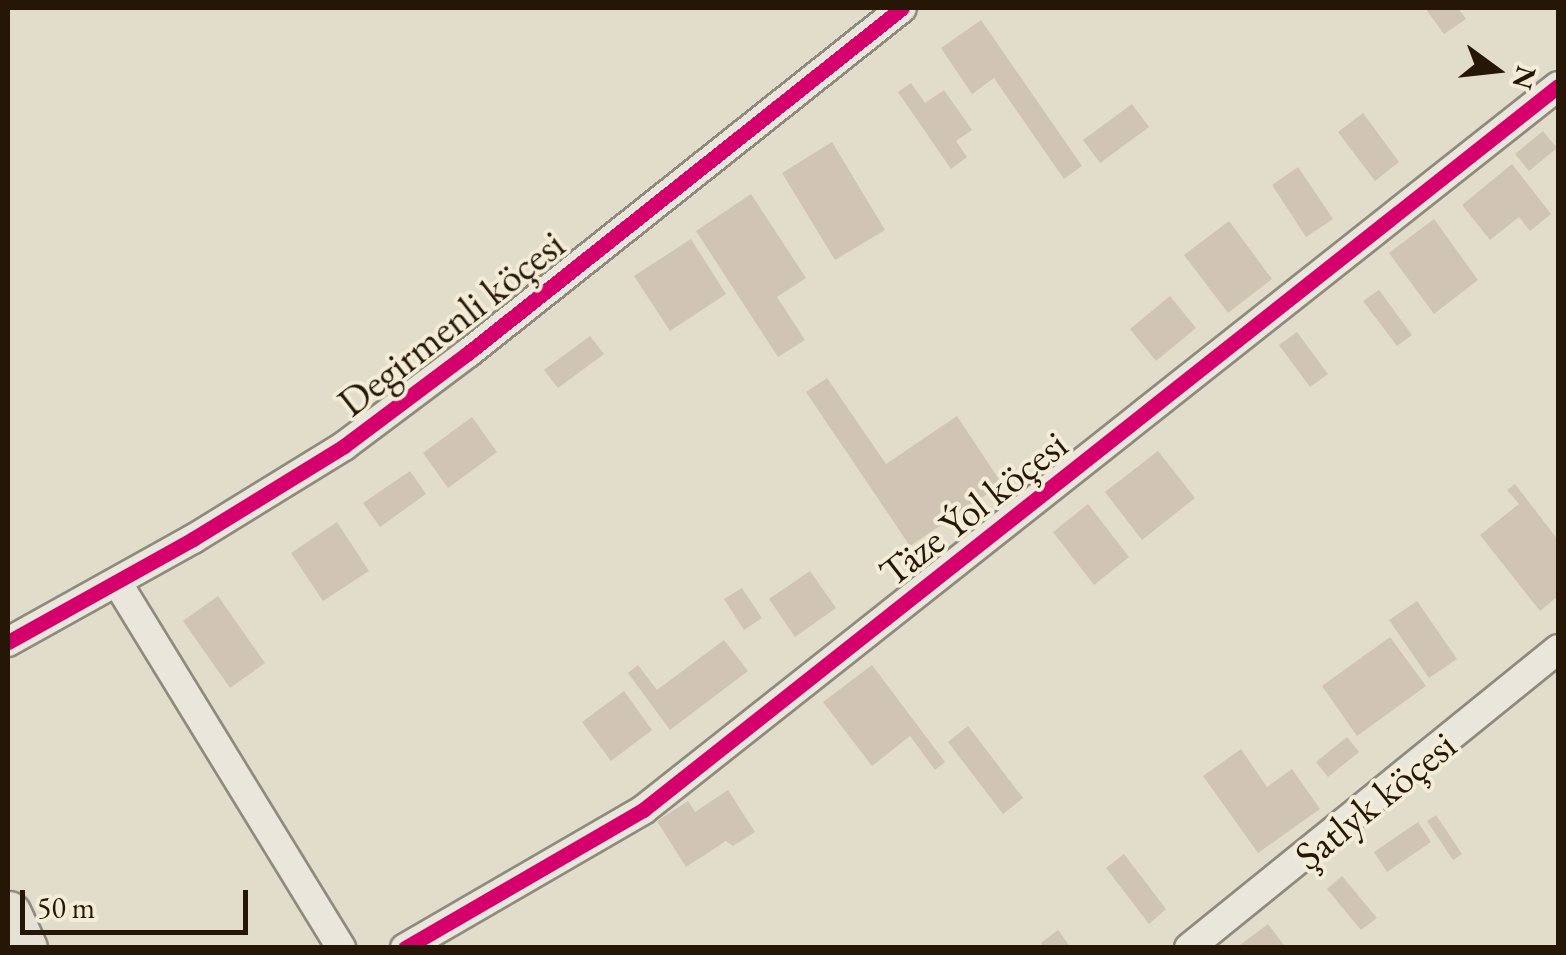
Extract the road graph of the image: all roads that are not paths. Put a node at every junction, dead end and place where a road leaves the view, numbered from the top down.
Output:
1 (902, 8) edge
2 (1558, 86) edge
3 (117, 582) junction
4 (8, 642) edge
5 (1558, 649) edge
6 (8, 914) edge
7 (24, 948) edge
8 (341, 948) edge
9 (406, 948) edge
10 (1190, 948) edge

1 - 3 street, Degirmenli köçesi
2 - 9 street, Täze Ýol köçesi
3 - 4 street, Degirmenli köçesi
3 - 8 street
5 - 10 street, Şatlyk köçesi
6 - 7 main road

